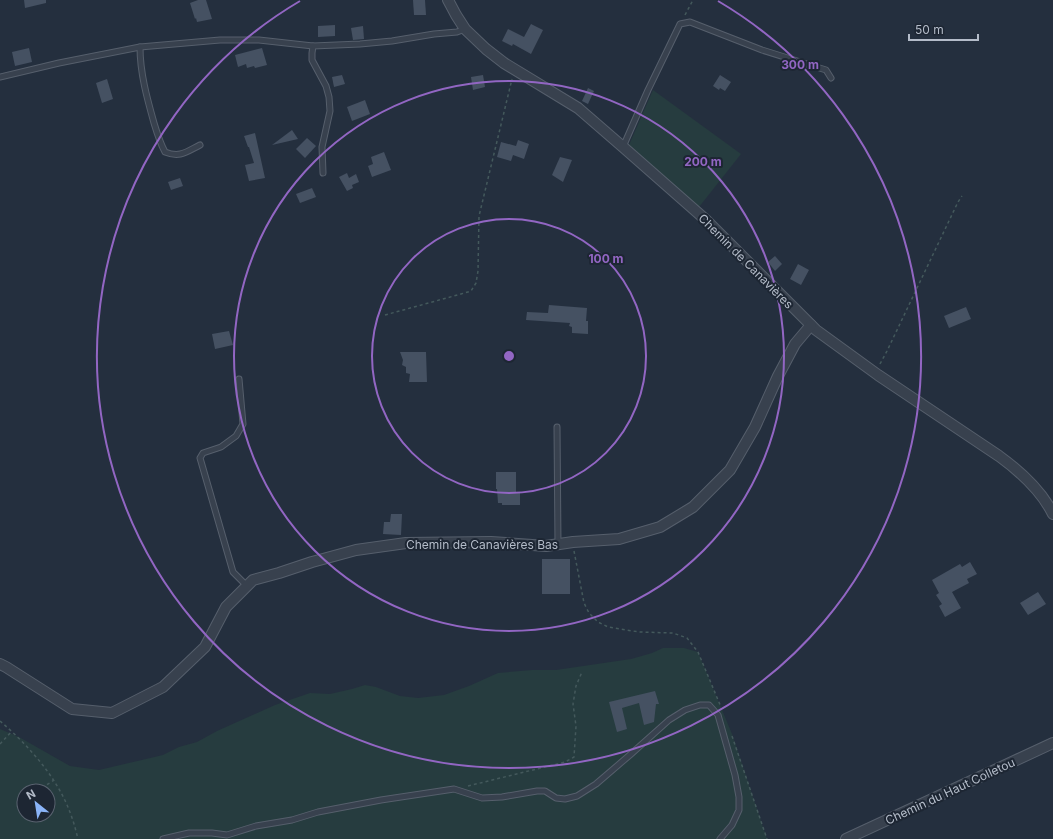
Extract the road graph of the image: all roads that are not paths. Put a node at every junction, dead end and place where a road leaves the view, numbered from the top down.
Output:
1 (448, 0) edge
2 (465, 29) junction
3 (313, 46) junction
4 (140, 47) junction
5 (0, 77) edge
6 (831, 78) dead end
7 (200, 145) dead end
8 (623, 147) junction
9 (323, 173) dead end
10 (811, 325) junction
11 (239, 379) dead end
12 (557, 427) dead end
13 (1053, 514) edge
14 (558, 544) junction
15 (247, 586) junction
16 (0, 664) edge
17 (1053, 743) edge
18 (163, 839) edge
19 (720, 839) edge
20 (846, 839) edge

1 - 2 street, Chemin de Canavières
2 - 3 lane
2 - 8 street, Chemin de Canavières
3 - 4 lane
3 - 9 lane
4 - 5 lane
4 - 7 lane
6 - 8 lane
8 - 10 street, Chemin de Canavières
10 - 13 street, Chemin de Canavières
10 - 14 street, Chemin de Canavières Bas
11 - 15 lane
12 - 14 lane
14 - 15 street, Chemin de Canavières Bas
15 - 16 street, Chemin de Canavières Bas
17 - 20 street, Chemin du Haut Colletou
18 - 19 lane

